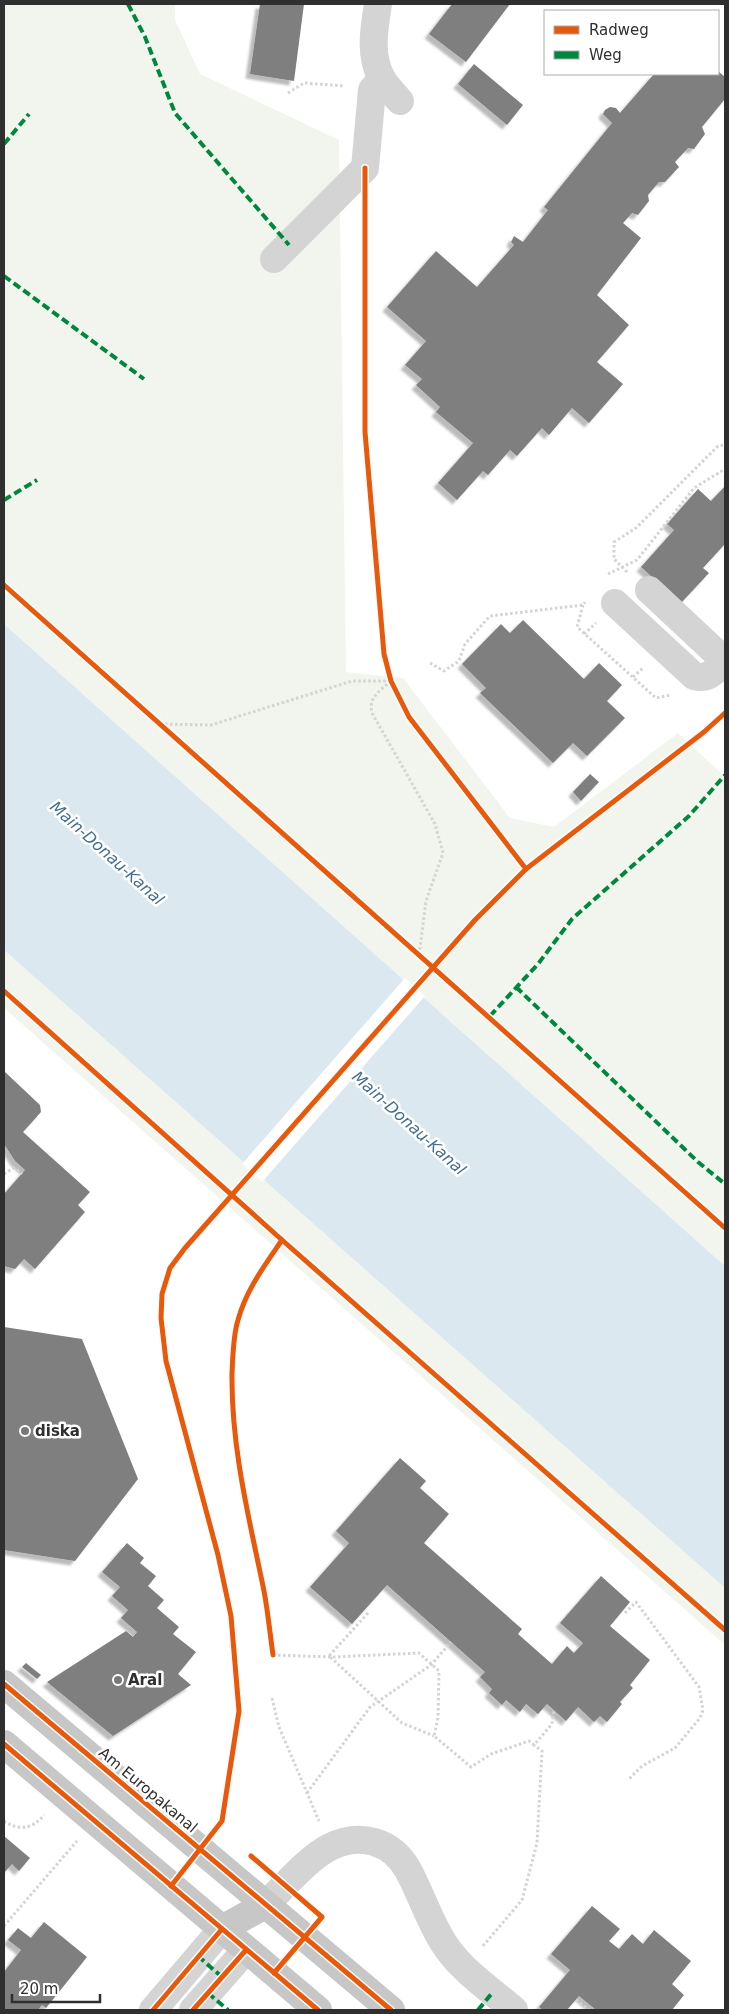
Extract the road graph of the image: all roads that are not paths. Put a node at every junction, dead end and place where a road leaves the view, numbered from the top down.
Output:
1 (378, 4) edge
2 (382, 79) junction
3 (400, 101) dead end
4 (274, 259) dead end
5 (649, 590) dead end
6 (609, 591) road end
7 (725, 661) edge
8 (4, 1684) edge
9 (4, 1744) edge
10 (265, 1905) junction
11 (222, 1929) junction
12 (246, 1950) junction
13 (153, 2010) edge
14 (193, 2010) edge
15 (318, 2010) edge
16 (391, 2010) edge
17 (514, 2010) edge

1 - 2 street
2 - 3 street
2 - 4 street
5 - 7 street
6 - 7 street
8 - 10 main road, Am Europakanal
9 - 11 main road
10 - 11 main road
10 - 12 main road
10 - 16 main road, Am Europakanal
10 - 17 street
11 - 12 main road
11 - 13 street
12 - 14 street
12 - 15 main road

